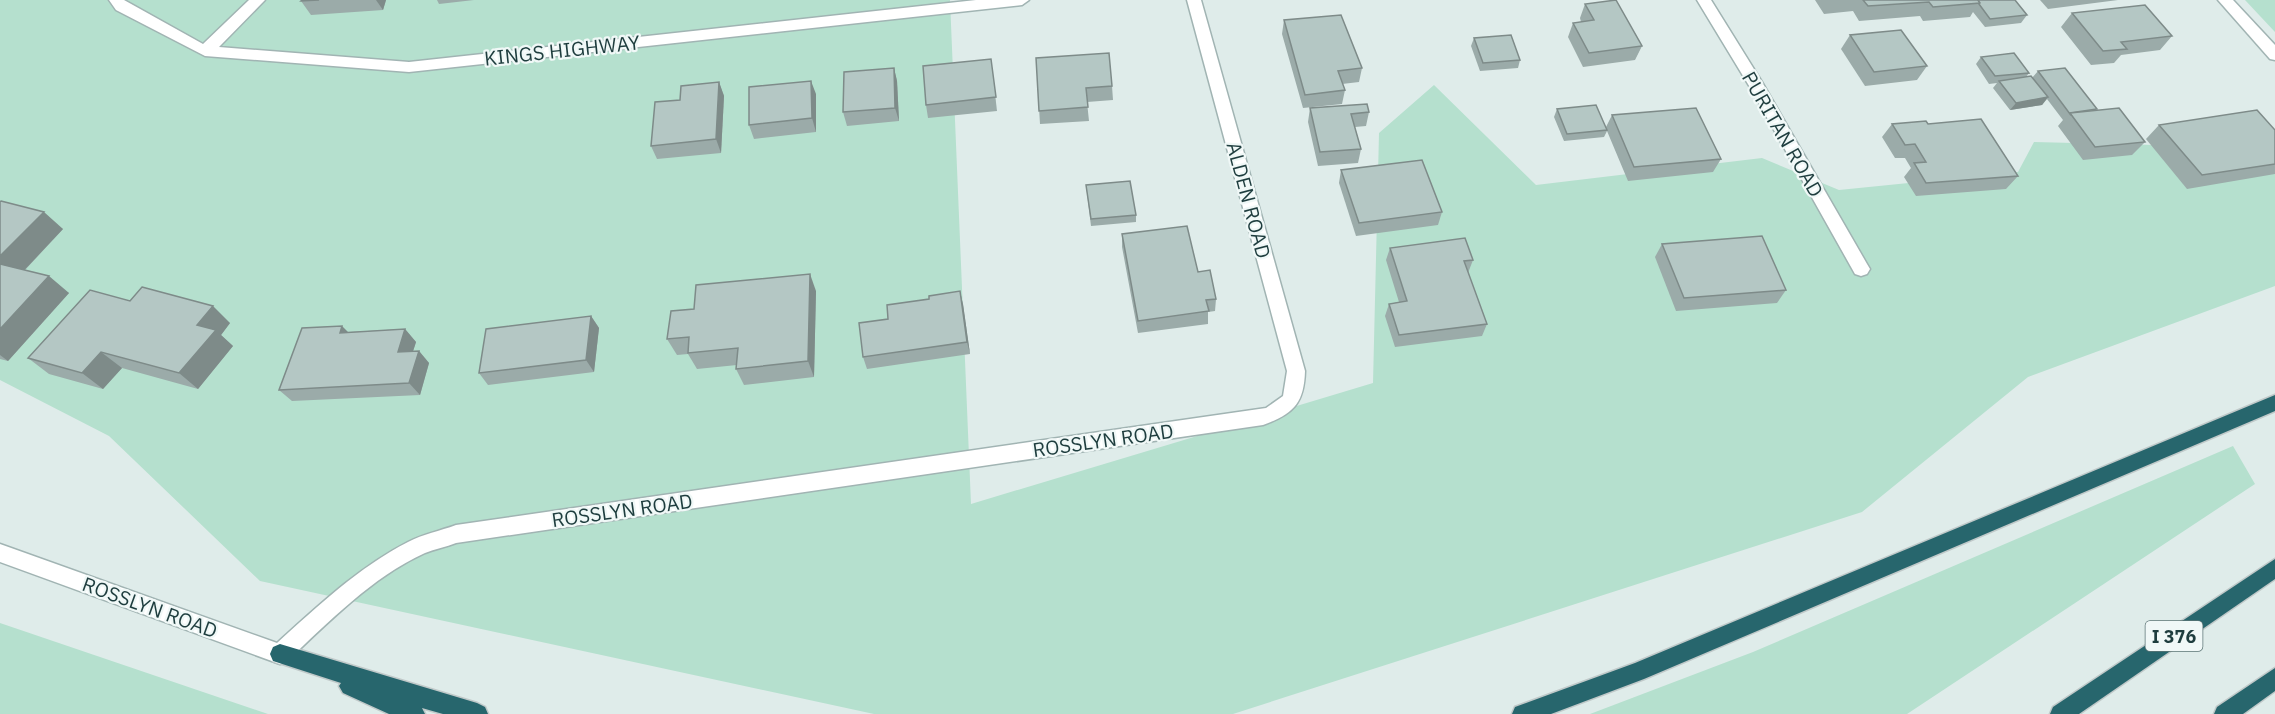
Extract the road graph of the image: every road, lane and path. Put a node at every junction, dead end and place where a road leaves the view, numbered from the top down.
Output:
1 (116, 0) edge
2 (258, 0) edge
3 (1022, 0) edge
4 (1194, 0) edge
5 (1704, 0) edge
6 (2224, 0) edge
7 (205, 51) junction
8 (2275, 55) edge
9 (1861, 268) dead end
10 (1292, 401) joint
11 (2275, 403) edge
12 (0, 553) edge
13 (2275, 568) edge
14 (280, 654) junction
15 (2275, 678) edge
16 (414, 714) edge
17 (477, 714) edge
18 (1523, 714) edge
19 (2061, 714) edge
20 (2225, 714) edge

1 - 7 street, KINGS HIGHWAY
2 - 7 street
3 - 7 street, KINGS HIGHWAY
4 - 10 street, ALDEN ROAD
5 - 9 street, PURITAN ROAD
6 - 8 street
10 - 14 street, ROSSLYN ROAD
11 - 18 highway
12 - 14 street, ROSSLYN ROAD
13 - 19 highway, I 376
14 - 16 highway
14 - 17 highway
15 - 20 highway

